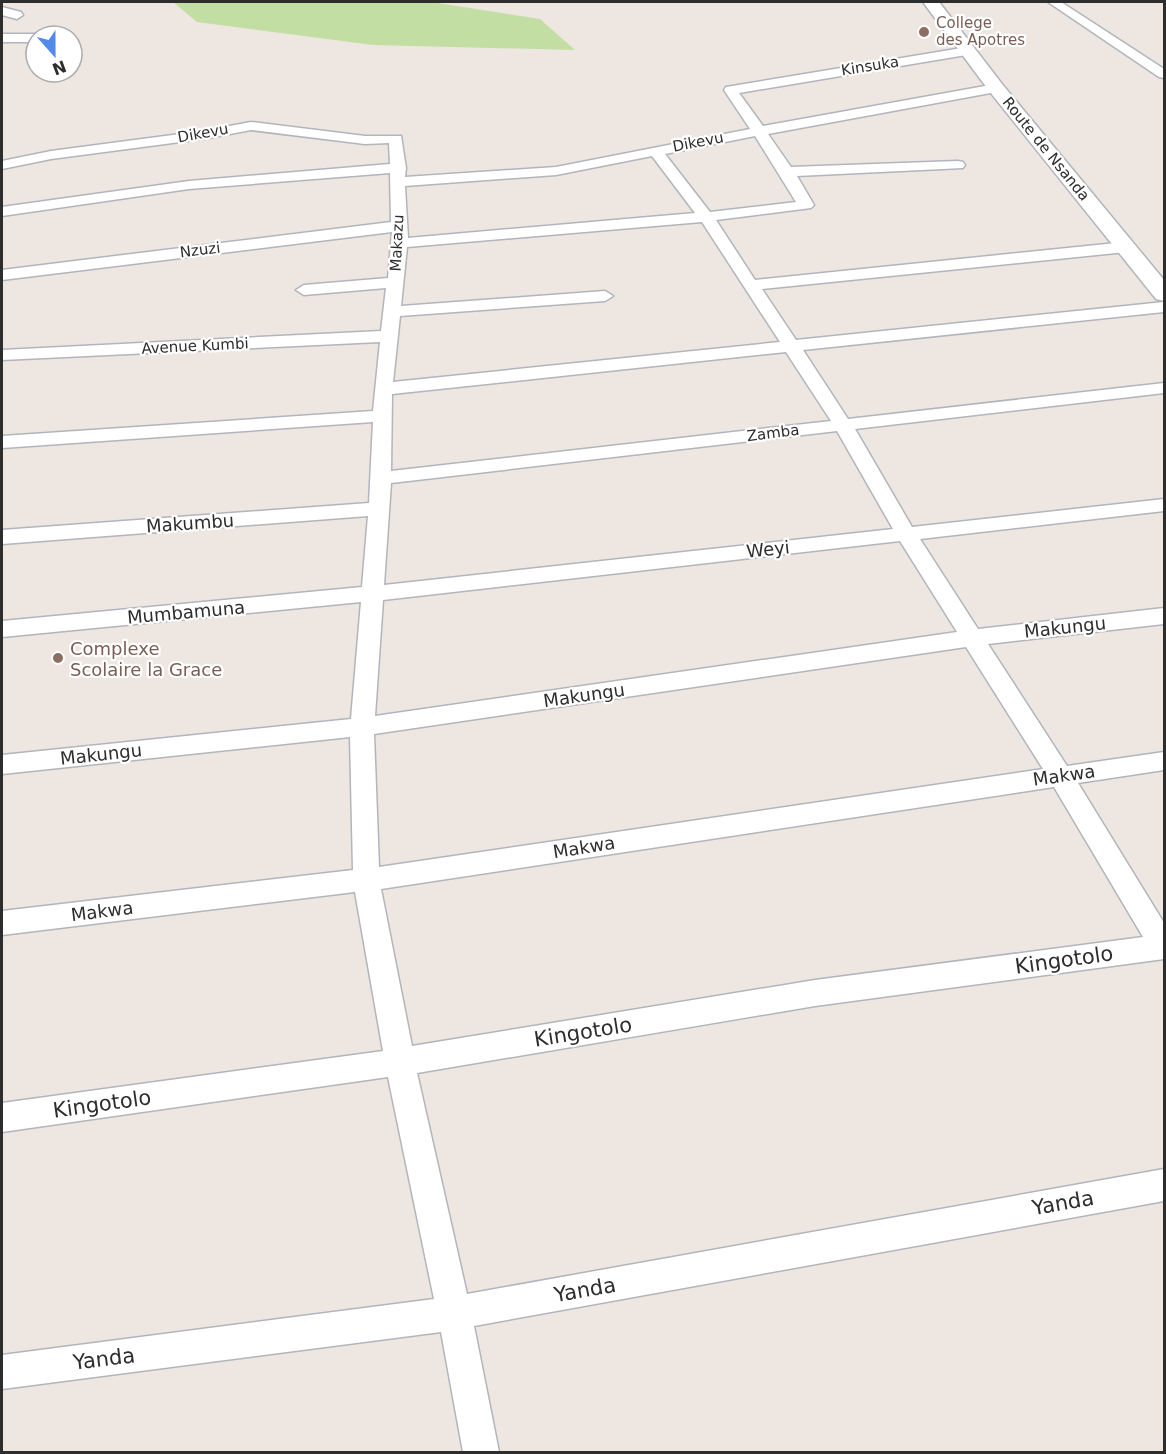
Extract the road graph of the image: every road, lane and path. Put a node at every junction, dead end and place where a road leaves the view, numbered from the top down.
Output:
1 (931, 2) edge
2 (1054, 2) edge
3 (2, 11) edge
4 (17, 15) dead end
5 (2, 38) edge
6 (24, 38) edge
7 (968, 51) junction
8 (1164, 74) edge
9 (996, 88) junction
10 (759, 130) junction
11 (397, 150) joint
12 (655, 150) junction
13 (2, 165) edge
14 (958, 165) dead end
15 (787, 172) junction
16 (398, 175) junction
17 (2, 211) edge
18 (706, 217) junction
19 (399, 235) junction
20 (1126, 247) junction
21 (2, 275) edge
22 (395, 282) junction
23 (751, 285) junction
24 (304, 290) dead end
25 (1164, 294) edge
26 (605, 296) dead end
27 (1164, 307) edge
28 (390, 324) junction
29 (790, 345) junction
30 (2, 356) edge
31 (383, 388) junction
32 (1164, 388) edge
33 (383, 416) junction
34 (843, 425) junction
35 (2, 442) edge
36 (381, 478) junction
37 (1164, 505) edge
38 (378, 509) junction
39 (906, 534) junction
40 (2, 537) edge
41 (371, 594) junction
42 (1164, 616) edge
43 (2, 629) edge
44 (972, 638) junction
45 (362, 727) junction
46 (1164, 761) edge
47 (2, 764) edge
48 (1060, 775) junction
49 (366, 880) junction
50 (2, 923) edge
51 (1164, 947) edge
52 (400, 1062) junction
53 (2, 1118) edge
54 (1164, 1185) edge
55 (454, 1314) junction
56 (2, 1372) edge
57 (481, 1452) edge

1 - 7 street, Route de Nsanda
2 - 8 street
3 - 4 street
5 - 6 street
7 - 9 street, Route de Nsanda
7 - 10 street, Kinsuka
9 - 10 street, Dikevu
9 - 20 street, Route de Nsanda
10 - 12 street, Dikevu
10 - 15 street
11 - 13 street, Dikevu
11 - 16 street, Makazu
12 - 16 street, Dikevu
12 - 18 street
14 - 15 street
15 - 18 street, Nzuzi
16 - 17 street, Dikevu
16 - 19 street, Makazu
18 - 19 street, Nzuzi
18 - 23 street
19 - 21 street, Nzuzi
19 - 22 street, Makazu
20 - 23 street
20 - 25 street, Route de Nsanda
22 - 24 street
22 - 28 street, Makazu
23 - 29 street
26 - 28 street, Avenue Kumbi
27 - 29 street
28 - 30 street, Avenue Kumbi
28 - 31 street, Makazu
29 - 31 street
29 - 34 street
31 - 33 street, Makazu
32 - 34 street, Zamba
33 - 35 street
33 - 36 street, Makazu
34 - 36 street, Zamba
34 - 39 street
36 - 38 street, Makazu
37 - 39 street, Weyi
38 - 40 street, Makumbu
38 - 41 street, Makazu
39 - 41 street, Weyi
39 - 44 street
41 - 43 street, Mumbamuna
41 - 45 street, Makazu
42 - 44 street, Makungu
44 - 45 street, Makungu
44 - 48 street
45 - 47 street, Makungu
45 - 49 street, Makazu
46 - 48 street, Makwa
48 - 49 street, Makwa
48 - 51 street
49 - 50 street, Makwa
49 - 52 street, Makazu
51 - 52 street, Kingotolo
52 - 53 street, Kingotolo
52 - 55 street, Makazu
54 - 55 street, Yanda
55 - 56 street, Yanda
55 - 57 street, Makazu

